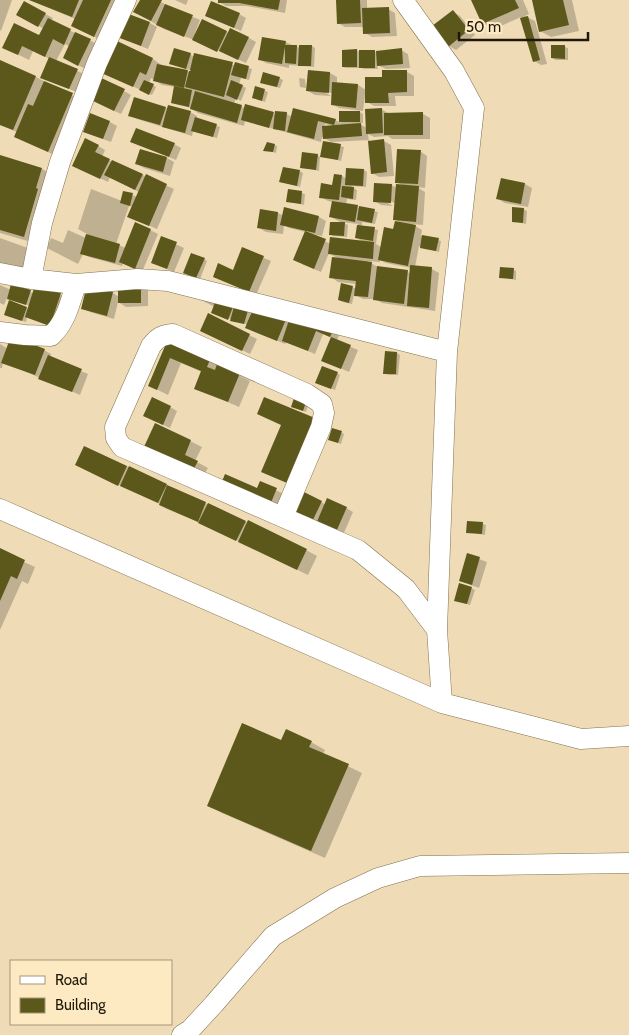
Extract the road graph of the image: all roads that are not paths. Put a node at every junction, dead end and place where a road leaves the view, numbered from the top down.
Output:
1 (126, 0) edge
2 (403, 0) edge
3 (0, 273) edge
4 (31, 279) junction
5 (76, 284) junction
6 (0, 332) edge
7 (447, 352) junction
8 (0, 508) edge
9 (283, 517) junction
10 (437, 630) junction
11 (442, 703) junction
12 (629, 736) edge
13 (629, 863) edge
14 (182, 1035) edge

1 - 4 street
2 - 7 street
3 - 4 street
4 - 5 street
5 - 6 street
5 - 7 street
7 - 10 street
8 - 11 street
9 - 9 street
9 - 10 street
10 - 11 street
11 - 12 street
13 - 14 street

